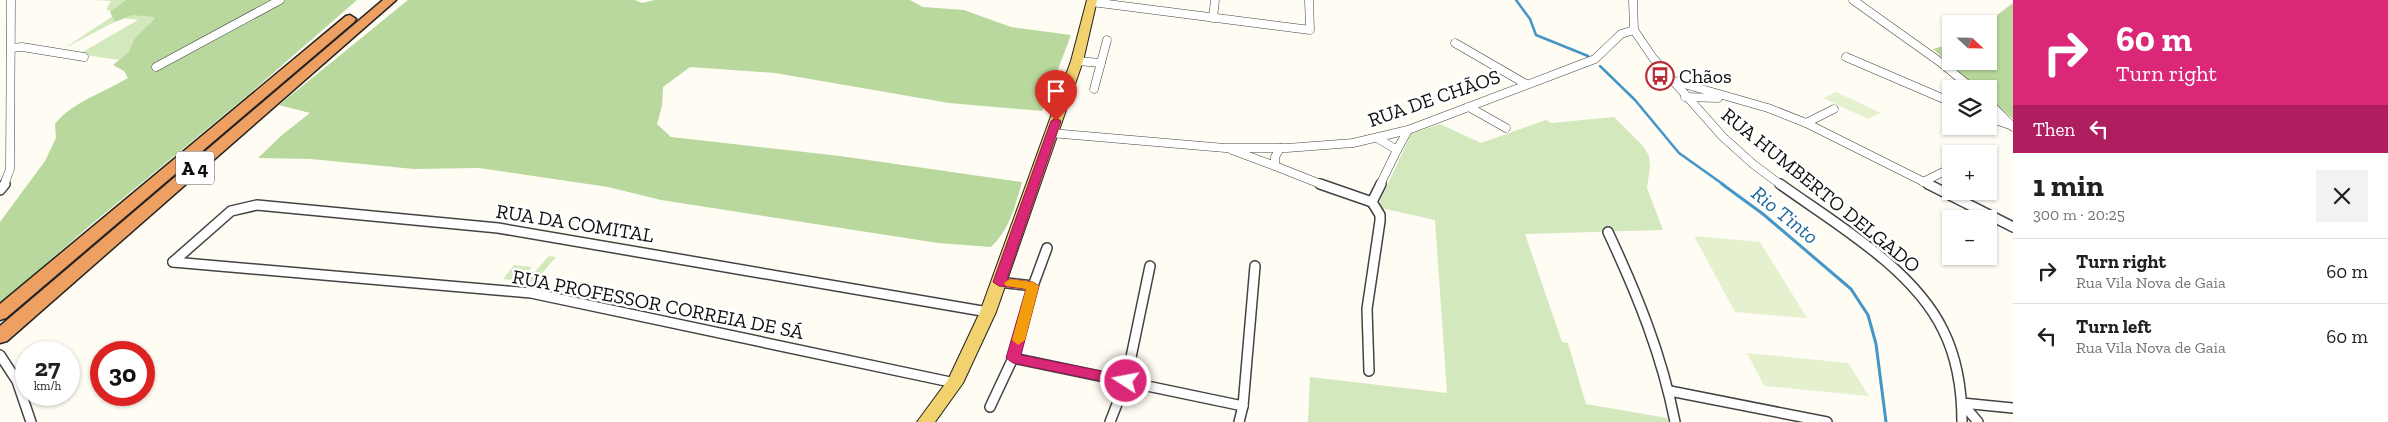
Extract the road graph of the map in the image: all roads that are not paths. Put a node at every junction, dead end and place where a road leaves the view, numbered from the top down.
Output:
1 (11, 0) edge
2 (280, 0) edge
3 (374, 0) edge
4 (390, 0) edge
5 (1215, 0) edge
6 (1309, 0) edge
7 (1633, 0) edge
8 (1852, 0) edge
9 (1092, 1) edge
10 (1213, 18) junction
11 (1634, 30) junction
12 (1107, 40) dead end
13 (1455, 43) dead end
14 (11, 48) junction
15 (84, 57) dead end
16 (1846, 57) dead end
17 (1077, 60) junction
18 (1101, 63) junction
19 (156, 67) dead end
20 (1670, 80) junction
21 (1961, 80) edge
22 (1526, 84) junction
23 (1094, 89) dead end
24 (1685, 97) junction
25 (1729, 98) junction
26 (1942, 98) edge
27 (1469, 107) junction
28 (1834, 109) dead end
29 (1997, 111) edge
30 (1997, 121) edge
31 (1806, 123) junction
32 (2012, 126) edge
33 (1506, 128) dead end
34 (1408, 130) junction
35 (1051, 133) junction
36 (1376, 138) junction
37 (1225, 148) junction
38 (1280, 148) junction
39 (1398, 150) junction
40 (1275, 166) junction
41 (1942, 172) edge
42 (1923, 182) junction
43 (0, 190) edge
44 (1372, 202) junction
45 (2013, 227) edge
46 (1608, 232) dead end
47 (1047, 248) dead end
48 (173, 262) joint
49 (1150, 266) dead end
50 (1255, 266) dead end
51 (999, 282) junction
52 (1033, 286) junction
53 (988, 312) junction
54 (0, 314) edge
55 (0, 336) edge
56 (0, 355) edge
57 (1013, 358) junction
58 (1369, 371) dead end
59 (1126, 381) junction
60 (954, 383) junction
61 (1670, 391) junction
62 (1962, 403) junction
63 (1243, 406) junction
64 (990, 407) dead end
65 (2013, 408) edge
66 (31, 422) edge
67 (926, 422) edge
68 (1110, 422) edge
69 (1239, 422) edge
70 (1675, 422) edge
71 (1827, 422) edge
72 (1962, 422) edge
73 (1978, 422) edge

1 - 14 street
2 - 19 street
3 - 54 highway, A 4
4 - 55 highway, A 4
5 - 10 street
6 - 10 street
7 - 11 street
8 - 21 street
9 - 10 street
9 - 17 main road
11 - 20 street, RUA HUMBERTO DELGADO
11 - 22 street, RUA DE CHÃOS
12 - 18 street
13 - 22 street
14 - 15 street
14 - 43 street
16 - 26 street
17 - 18 street
17 - 35 main road
18 - 23 street
20 - 24 street, RUA HUMBERTO DELGADO
20 - 25 street
22 - 27 street, RUA DE CHÃOS
24 - 25 street
24 - 62 street, RUA HUMBERTO DELGADO
25 - 31 street
27 - 33 street
27 - 34 street, RUA DE CHÃOS
28 - 31 street
29 - 32 street
30 - 32 street
31 - 42 street
34 - 36 street, RUA DE CHÃOS
34 - 39 street
35 - 37 street, RUA DE CHÃOS
35 - 51 main road
36 - 38 street, RUA DE CHÃOS
36 - 39 street
37 - 38 street, RUA DE CHÃOS
37 - 40 street
38 - 40 street
39 - 44 street
40 - 44 street
41 - 42 street
42 - 45 street
44 - 58 street
46 - 61 street
47 - 52 street
48 - 53 street, RUA DA COMITAL
48 - 60 street, RUA PROFESSOR CORREIA DE SÁ
49 - 59 street
50 - 63 street
51 - 52 street
51 - 53 main road
52 - 57 street
53 - 60 main road
56 - 66 street
57 - 59 street
57 - 64 street
59 - 63 street
59 - 68 street
60 - 67 main road
61 - 70 street
61 - 71 street
62 - 65 street
62 - 72 street, RUA HUMBERTO DELGADO
62 - 73 street
63 - 69 street

